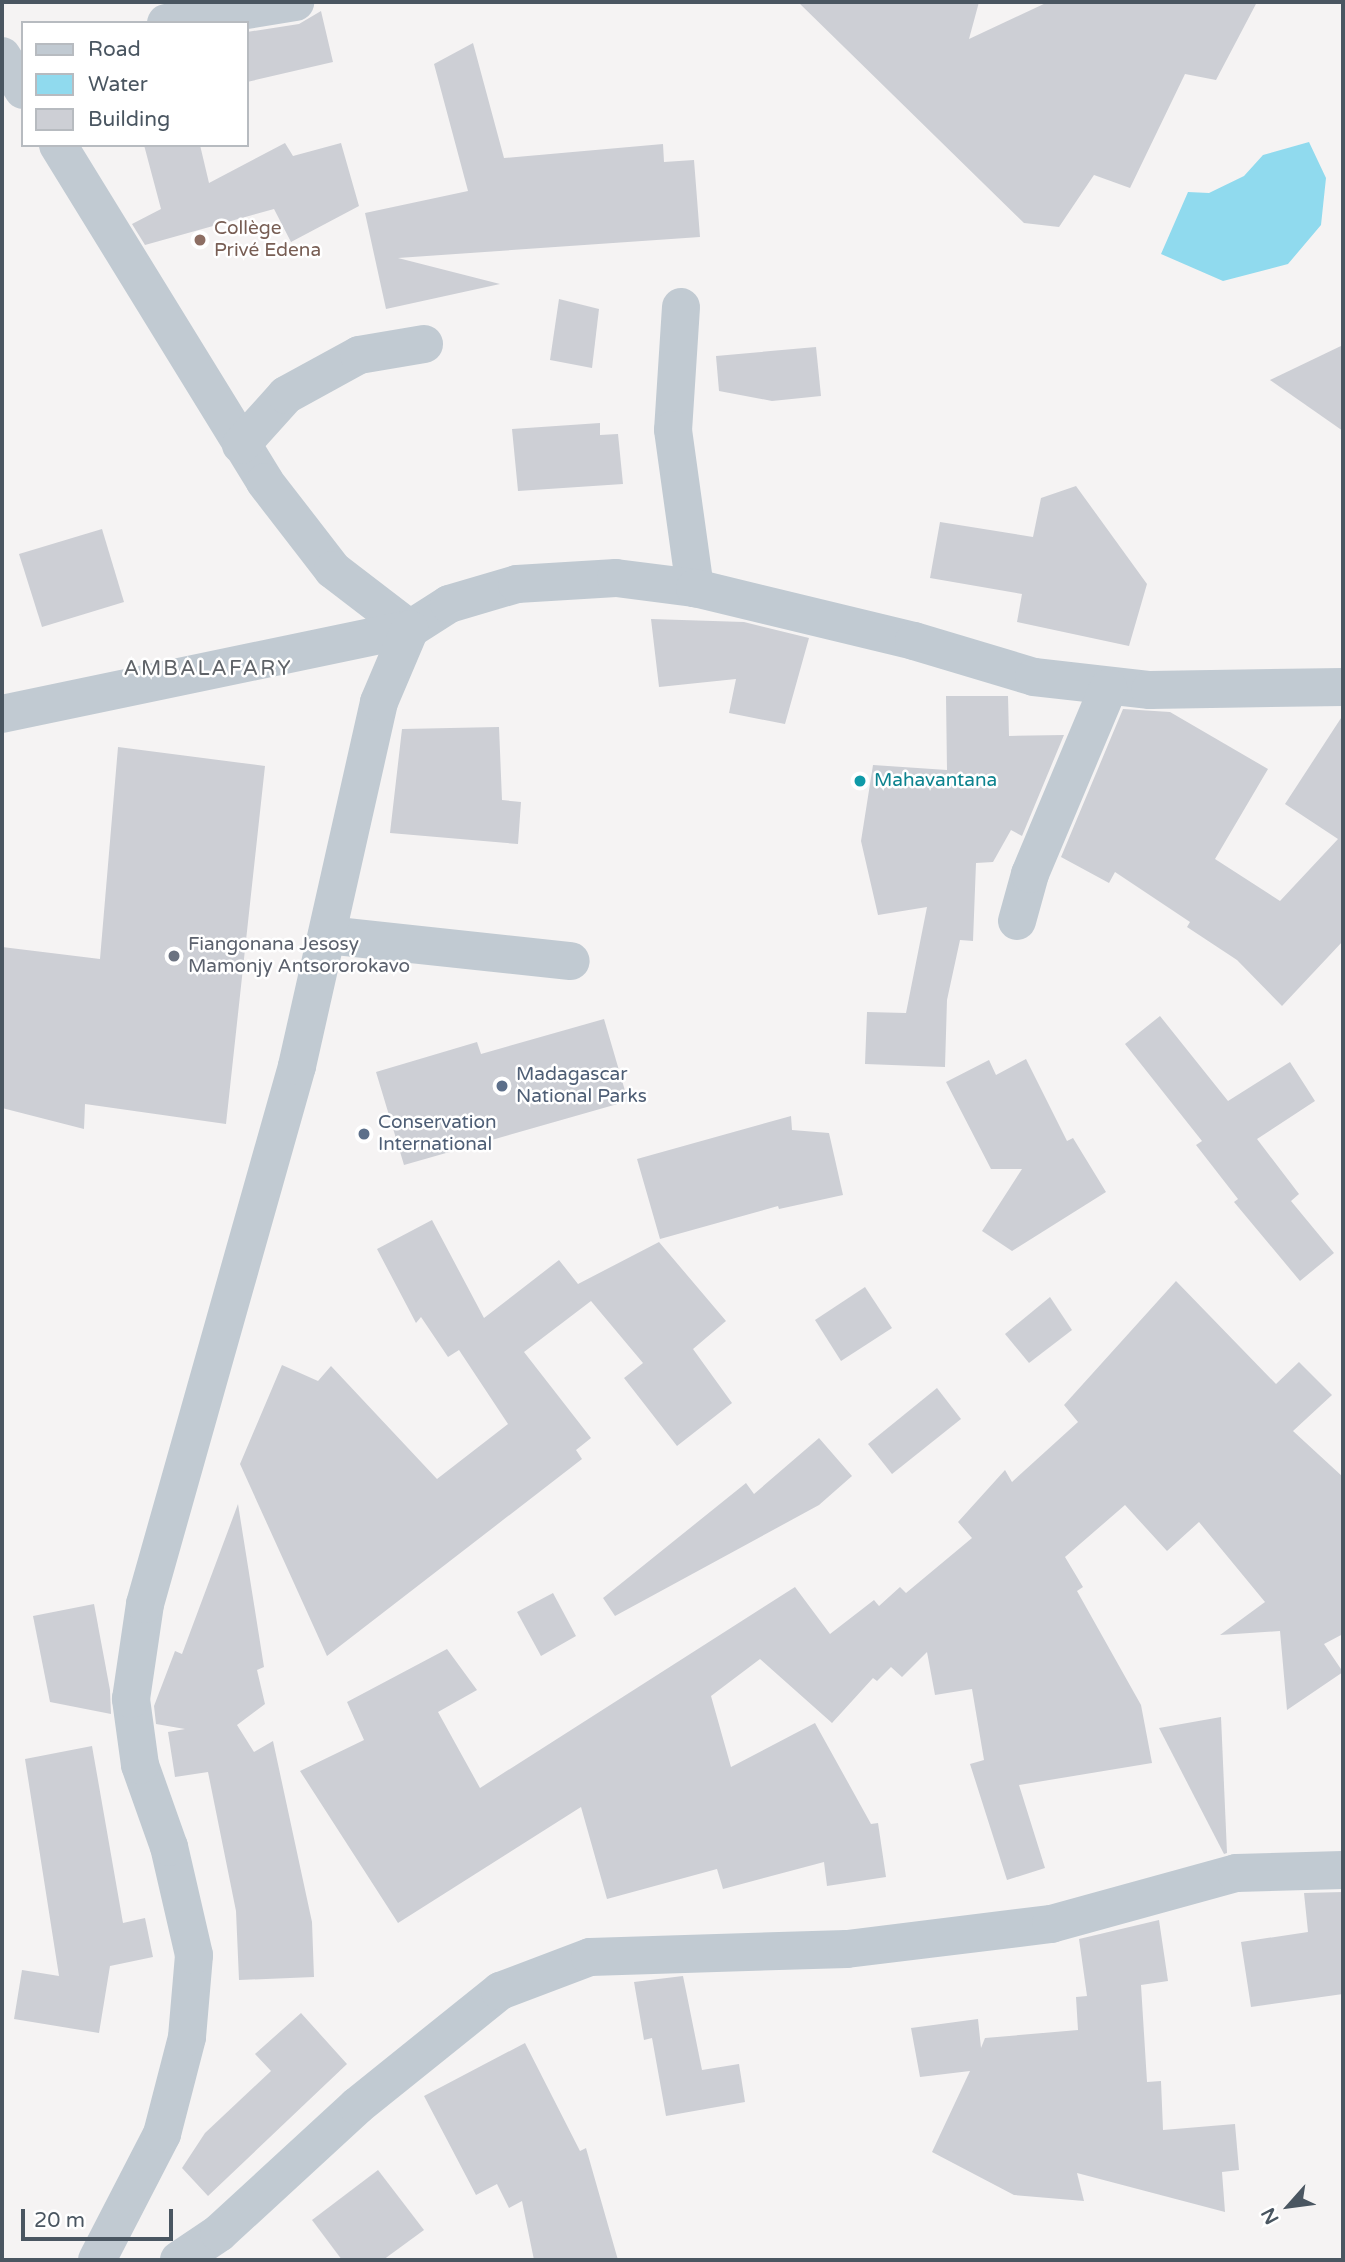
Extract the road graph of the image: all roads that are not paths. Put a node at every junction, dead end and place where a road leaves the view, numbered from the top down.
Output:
1 (295, 2) edge
2 (178, 21) edge
3 (59, 147) edge
4 (681, 307) dead end
5 (424, 344) dead end
6 (241, 445) junction
7 (695, 588) junction
8 (410, 629) junction
9 (1343, 687) edge
10 (1108, 688) junction
11 (2, 714) edge
12 (1017, 921) dead end
13 (327, 936) junction
14 (571, 961) dead end
15 (1343, 1870) edge
16 (97, 2260) edge
17 (179, 2260) edge

1 - 2 street
3 - 6 street
4 - 7 street
5 - 6 street
6 - 8 street
7 - 8 street
7 - 10 street
8 - 11 street
8 - 13 street
9 - 10 street
10 - 12 street
13 - 14 street
13 - 16 street
15 - 17 street

